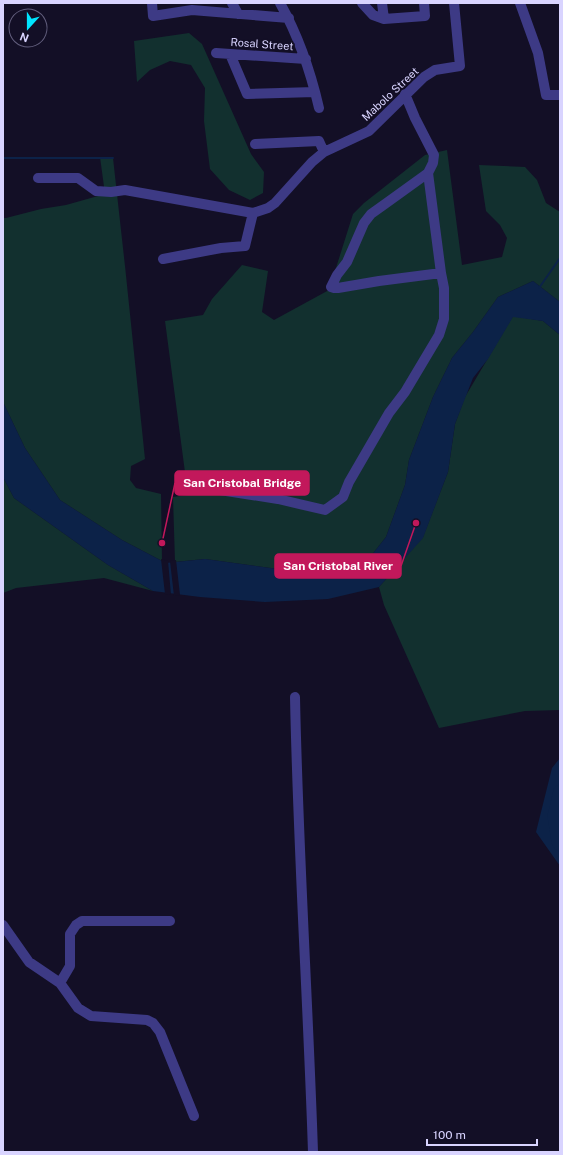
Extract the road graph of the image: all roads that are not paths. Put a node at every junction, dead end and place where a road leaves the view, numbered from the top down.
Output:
1 (152, 3) edge
2 (232, 3) edge
3 (280, 3) edge
4 (362, 3) edge
5 (382, 3) edge
6 (424, 3) edge
7 (454, 3) edge
8 (520, 3) edge
9 (192, 7) edge
10 (238, 14) junction
11 (289, 18) junction
12 (384, 19) junction
13 (216, 53) dead end
14 (230, 54) junction
15 (306, 59) junction
16 (315, 92) junction
17 (405, 94) junction
18 (560, 95) edge
19 (319, 108) dead end
20 (255, 144) dead end
21 (324, 152) junction
22 (428, 173) junction
23 (38, 178) dead end
24 (253, 213) junction
25 (163, 259) dead end
26 (441, 274) junction
27 (192, 490) dead end
28 (296, 697) dead end
29 (170, 922) dead end
30 (3, 925) edge
31 (60, 983) junction
32 (194, 1116) dead end
33 (313, 1152) edge

1 - 9 street
2 - 10 street
3 - 11 street
4 - 12 street
5 - 12 street
6 - 12 street
7 - 17 street, Mabolo Street
8 - 18 street
9 - 10 street
10 - 11 street
11 - 15 street
13 - 14 street, Rosal Street
14 - 15 street, Rosal Street
14 - 16 street
15 - 16 street
16 - 19 street
17 - 21 street, Mabolo Street
17 - 22 street
20 - 21 street
21 - 24 street, Mabolo Street
22 - 26 street
22 - 26 street
23 - 24 street
24 - 25 street
26 - 27 street
28 - 33 street
29 - 31 street
30 - 31 street
31 - 32 street

